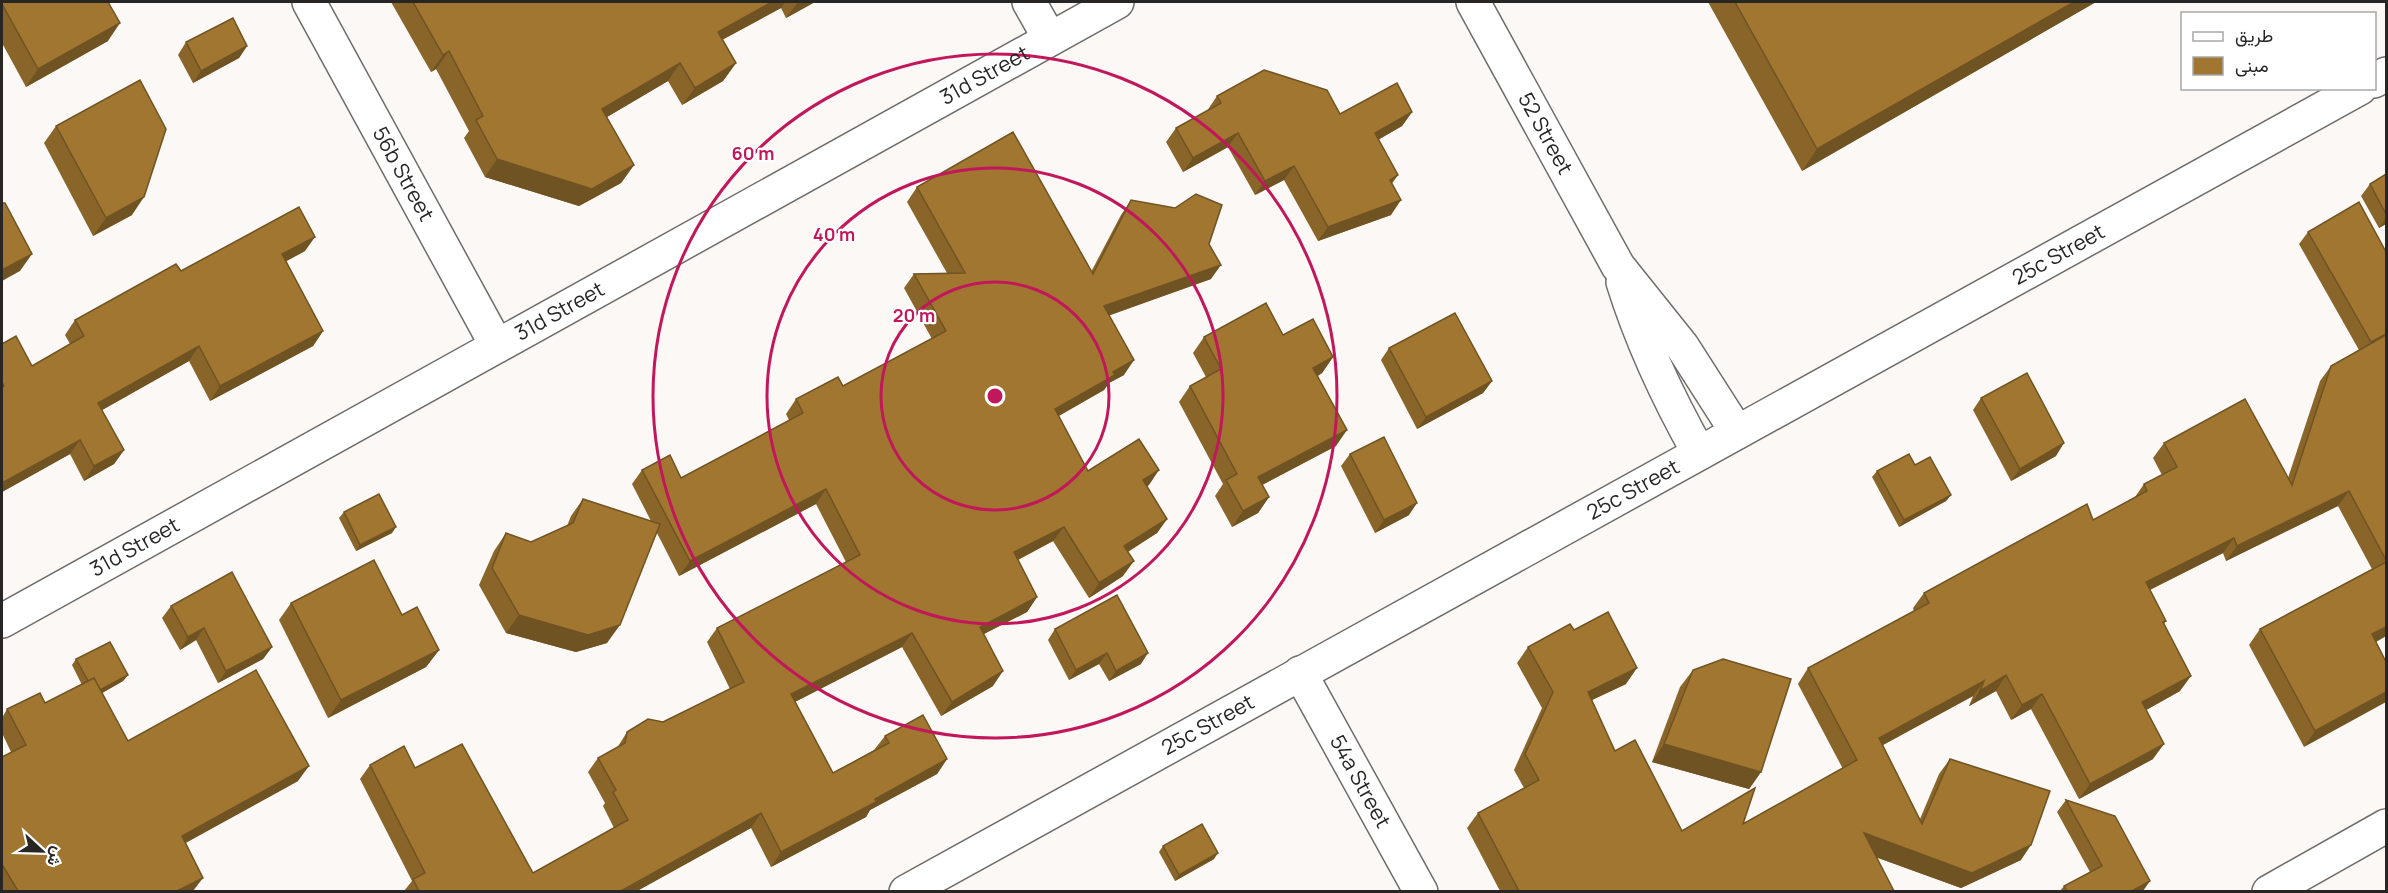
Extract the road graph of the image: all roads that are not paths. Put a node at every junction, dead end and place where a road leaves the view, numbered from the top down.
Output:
1 (309, 2) edge
2 (1029, 2) edge
3 (1117, 2) edge
4 (1473, 2) edge
5 (1050, 39) junction
6 (2356, 90) edge
7 (1618, 266) junction
8 (497, 346) junction
9 (1737, 432) junction
10 (1699, 453) junction
11 (2, 621) edge
12 (1300, 672) junction
13 (2386, 826) edge
14 (906, 891) edge
15 (1420, 891) edge
16 (2269, 891) edge

1 - 8 street, 56b Street
2 - 5 street
3 - 5 street, 31d Street
4 - 7 street, 52 Street
5 - 8 street, 31d Street
6 - 9 street, 25c Street
7 - 9 street, 52 Street
7 - 10 street, 52 Street
8 - 11 street, 31d Street
9 - 10 street, 25c Street
10 - 12 street, 25c Street
12 - 14 street, 25c Street
12 - 15 street, 54a Street
13 - 16 street

